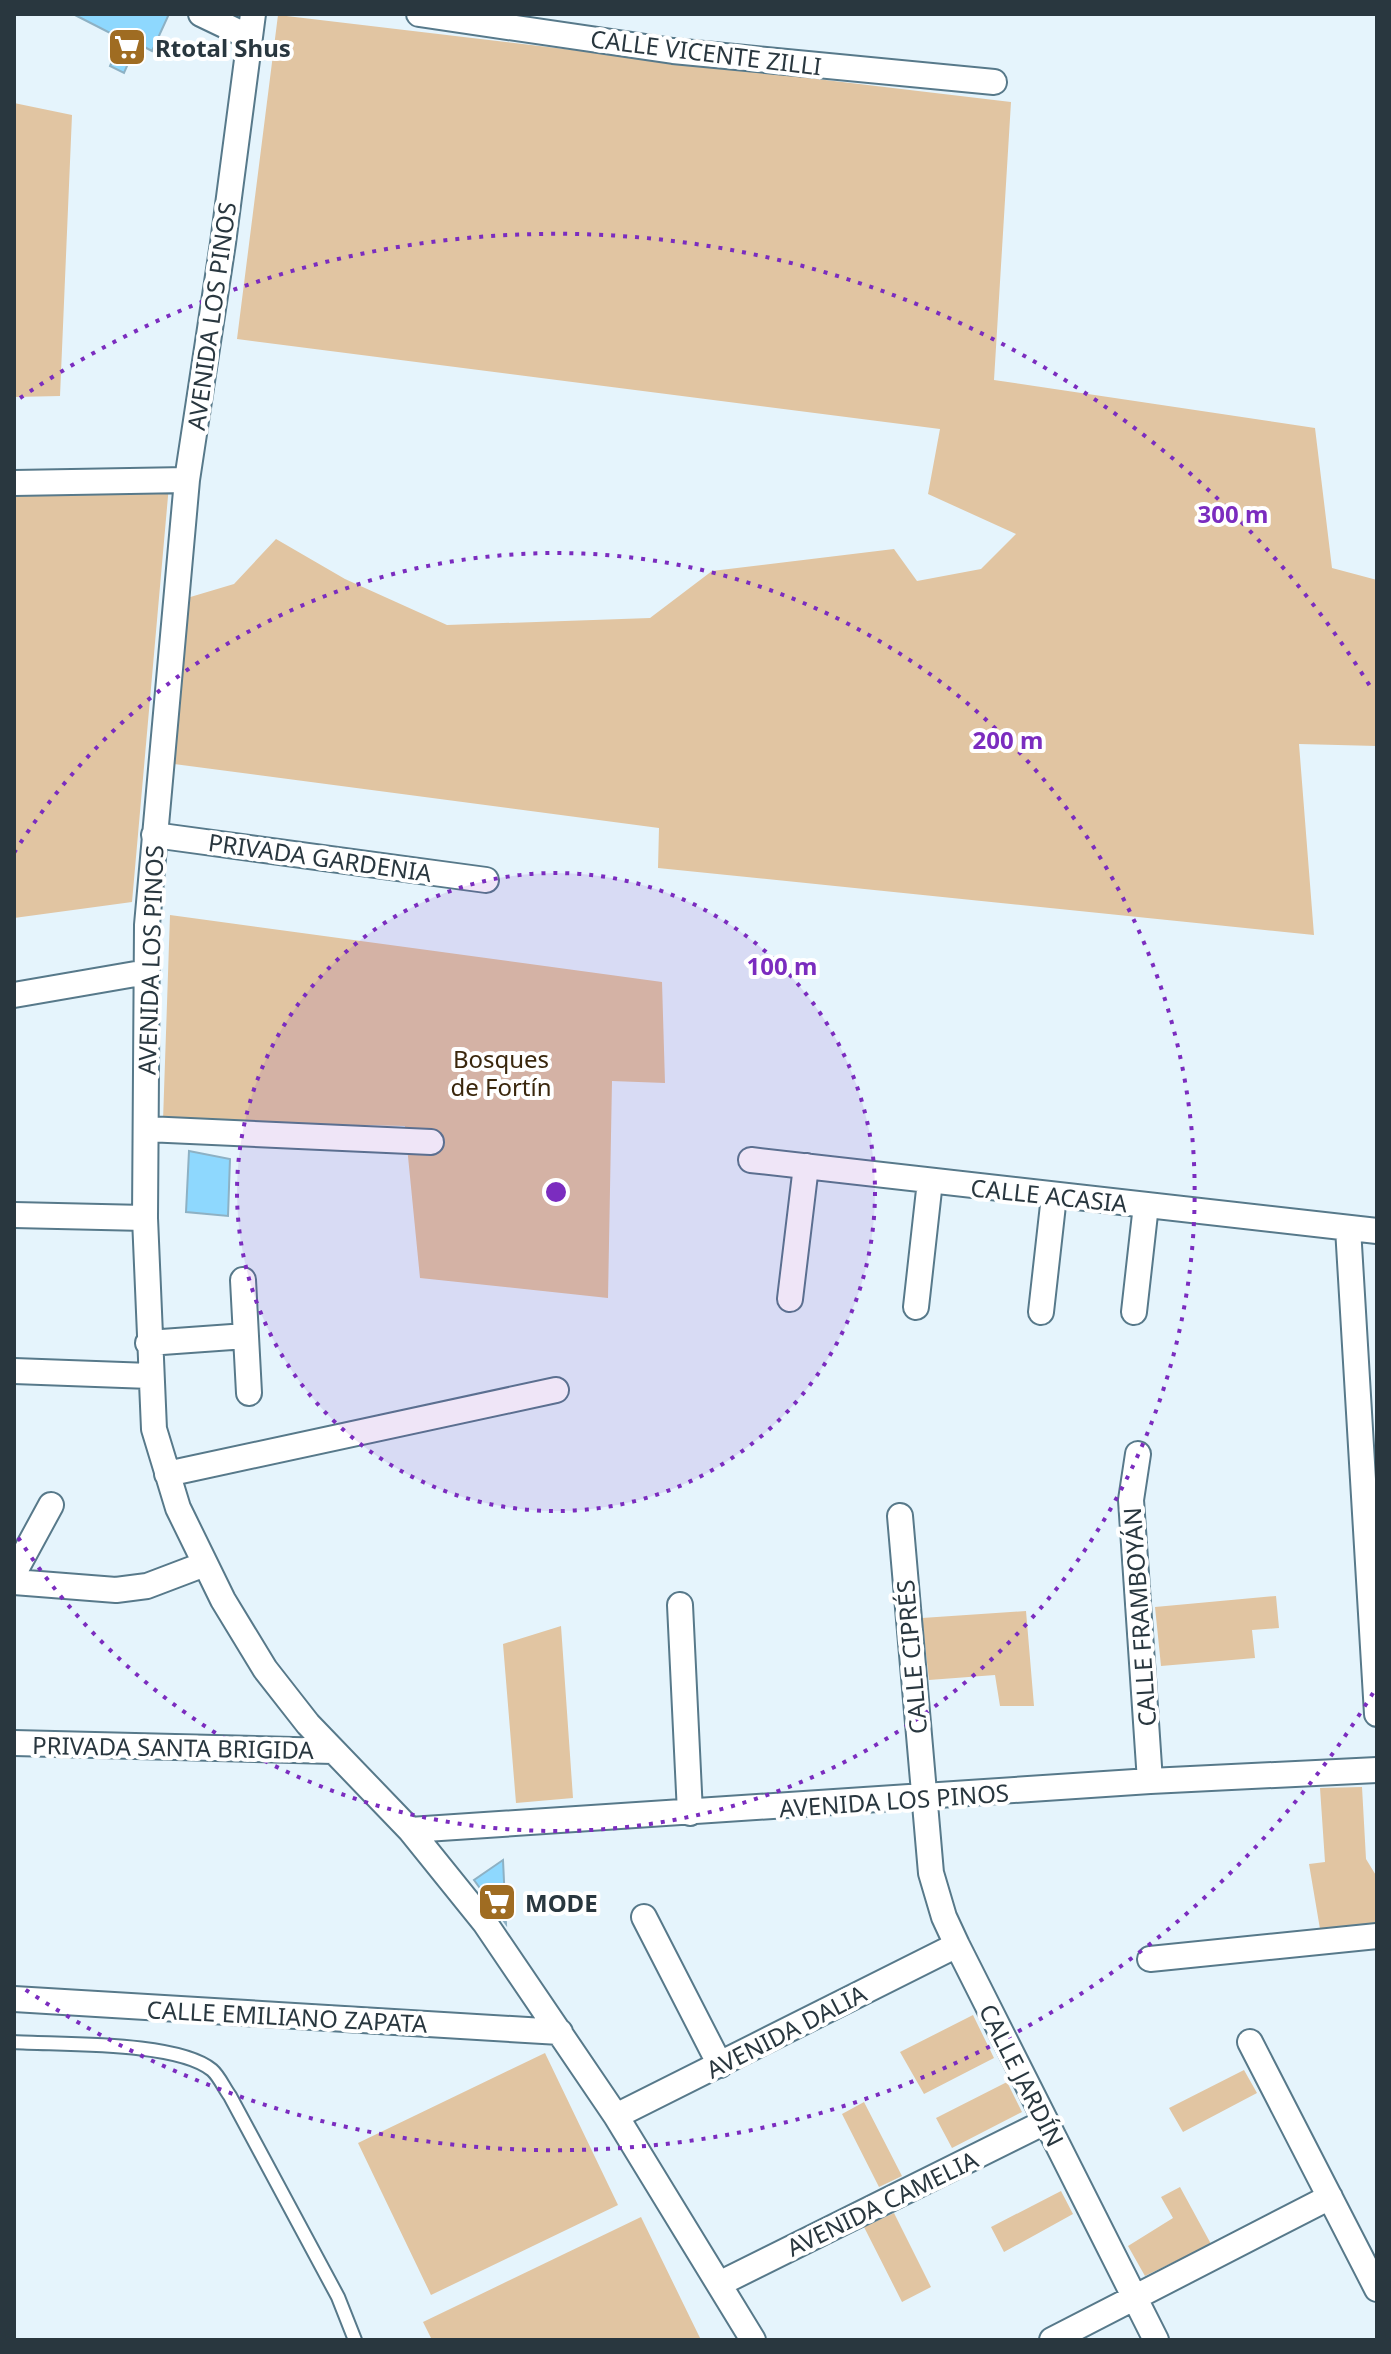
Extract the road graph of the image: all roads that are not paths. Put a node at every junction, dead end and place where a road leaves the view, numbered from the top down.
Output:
1 (201, 14) edge
2 (419, 14) edge
3 (251, 26) edge
4 (994, 82) dead end
5 (187, 480) junction
6 (14, 483) edge
7 (154, 835) junction
8 (486, 880) dead end
9 (147, 972) junction
10 (14, 995) edge
11 (146, 1129) junction
12 (431, 1142) dead end
13 (751, 1160) dead end
14 (806, 1166) junction
15 (930, 1181) junction
16 (1054, 1196) junction
17 (1146, 1205) junction
18 (14, 1215) edge
19 (145, 1218) junction
20 (1348, 1228) junction
21 (1377, 1231) edge
22 (243, 1280) dead end
23 (790, 1299) dead end
24 (916, 1307) dead end
25 (1041, 1312) dead end
26 (1134, 1312) dead end
27 (246, 1336) junction
28 (148, 1343) junction
29 (14, 1371) edge
30 (150, 1376) junction
31 (556, 1390) dead end
32 (249, 1393) dead end
33 (1138, 1454) dead end
34 (167, 1474) junction
35 (51, 1505) dead end
36 (900, 1516) dead end
37 (205, 1564) junction
38 (14, 1573) edge
39 (14, 1582) edge
40 (680, 1605) dead end
41 (1377, 1714) edge
42 (14, 1743) edge
43 (333, 1751) junction
44 (1377, 1770) edge
45 (1150, 1781) junction
46 (922, 1799) junction
47 (690, 1813) junction
48 (410, 1830) junction
49 (644, 1917) dead end
50 (1377, 1936) edge
51 (957, 1945) junction
52 (1150, 1959) dead end
53 (14, 1999) edge
54 (560, 2032) junction
55 (14, 2042) edge
56 (1250, 2042) dead end
57 (720, 2065) junction
58 (616, 2116) junction
59 (1045, 2122) junction
60 (1330, 2197) junction
61 (719, 2284) junction
62 (1377, 2289) edge
63 (1135, 2299) junction
64 (355, 2340) edge
65 (753, 2340) edge
66 (1052, 2340) edge
67 (1156, 2340) edge

1 - 3 street
2 - 4 street, CALLE VICENTE ZILLI
3 - 5 street, AVENIDA LOS PINOS
5 - 6 street
5 - 7 street, AVENIDA LOS PINOS
7 - 8 street, PRIVADA GARDENIA
7 - 9 street, AVENIDA LOS PINOS
9 - 10 street
9 - 11 street, AVENIDA LOS PINOS
11 - 12 street
11 - 19 street, AVENIDA LOS PINOS
13 - 14 street, CALLE ACASIA
14 - 15 street, CALLE ACASIA
14 - 23 street
15 - 16 street, CALLE ACASIA
15 - 24 street
16 - 17 street, CALLE ACASIA
16 - 25 street
17 - 20 street, CALLE ACASIA
17 - 26 street
18 - 19 street
19 - 28 street, AVENIDA LOS PINOS
20 - 21 street, CALLE ACASIA
20 - 41 street
22 - 27 street
27 - 28 street
27 - 32 street
28 - 30 street, AVENIDA LOS PINOS
29 - 30 street
30 - 34 street, AVENIDA LOS PINOS
31 - 34 street
33 - 45 street, CALLE FRAMBOYÁN
34 - 37 street, AVENIDA LOS PINOS
35 - 38 street
36 - 46 street, CALLE CIPRÉS
37 - 39 street
37 - 43 street, AVENIDA LOS PINOS
40 - 47 street
42 - 43 street, PRIVADA SANTA BRIGIDA
43 - 48 street, AVENIDA LOS PINOS
44 - 45 street, AVENIDA LOS PINOS
45 - 46 street, AVENIDA LOS PINOS
46 - 47 street, AVENIDA LOS PINOS
46 - 51 street, CALLE JARDÍN
47 - 48 street, AVENIDA LOS PINOS
48 - 54 street, AVENIDA LOS PINOS
49 - 57 street
50 - 52 street
51 - 57 street, AVENIDA DALIA
51 - 59 street, CALLE JARDÍN
53 - 54 street, CALLE EMILIANO ZAPATA
54 - 58 street, AVENIDA LOS PINOS
55 - 64 lane
56 - 60 street
57 - 58 street, AVENIDA DALIA
58 - 61 street, AVENIDA LOS PINOS
59 - 61 street, AVENIDA CAMELIA
59 - 63 street, CALLE JARDÍN
60 - 62 street
60 - 63 street
61 - 65 street, AVENIDA LOS PINOS
63 - 66 street
63 - 67 street, CALLE JARDÍN

